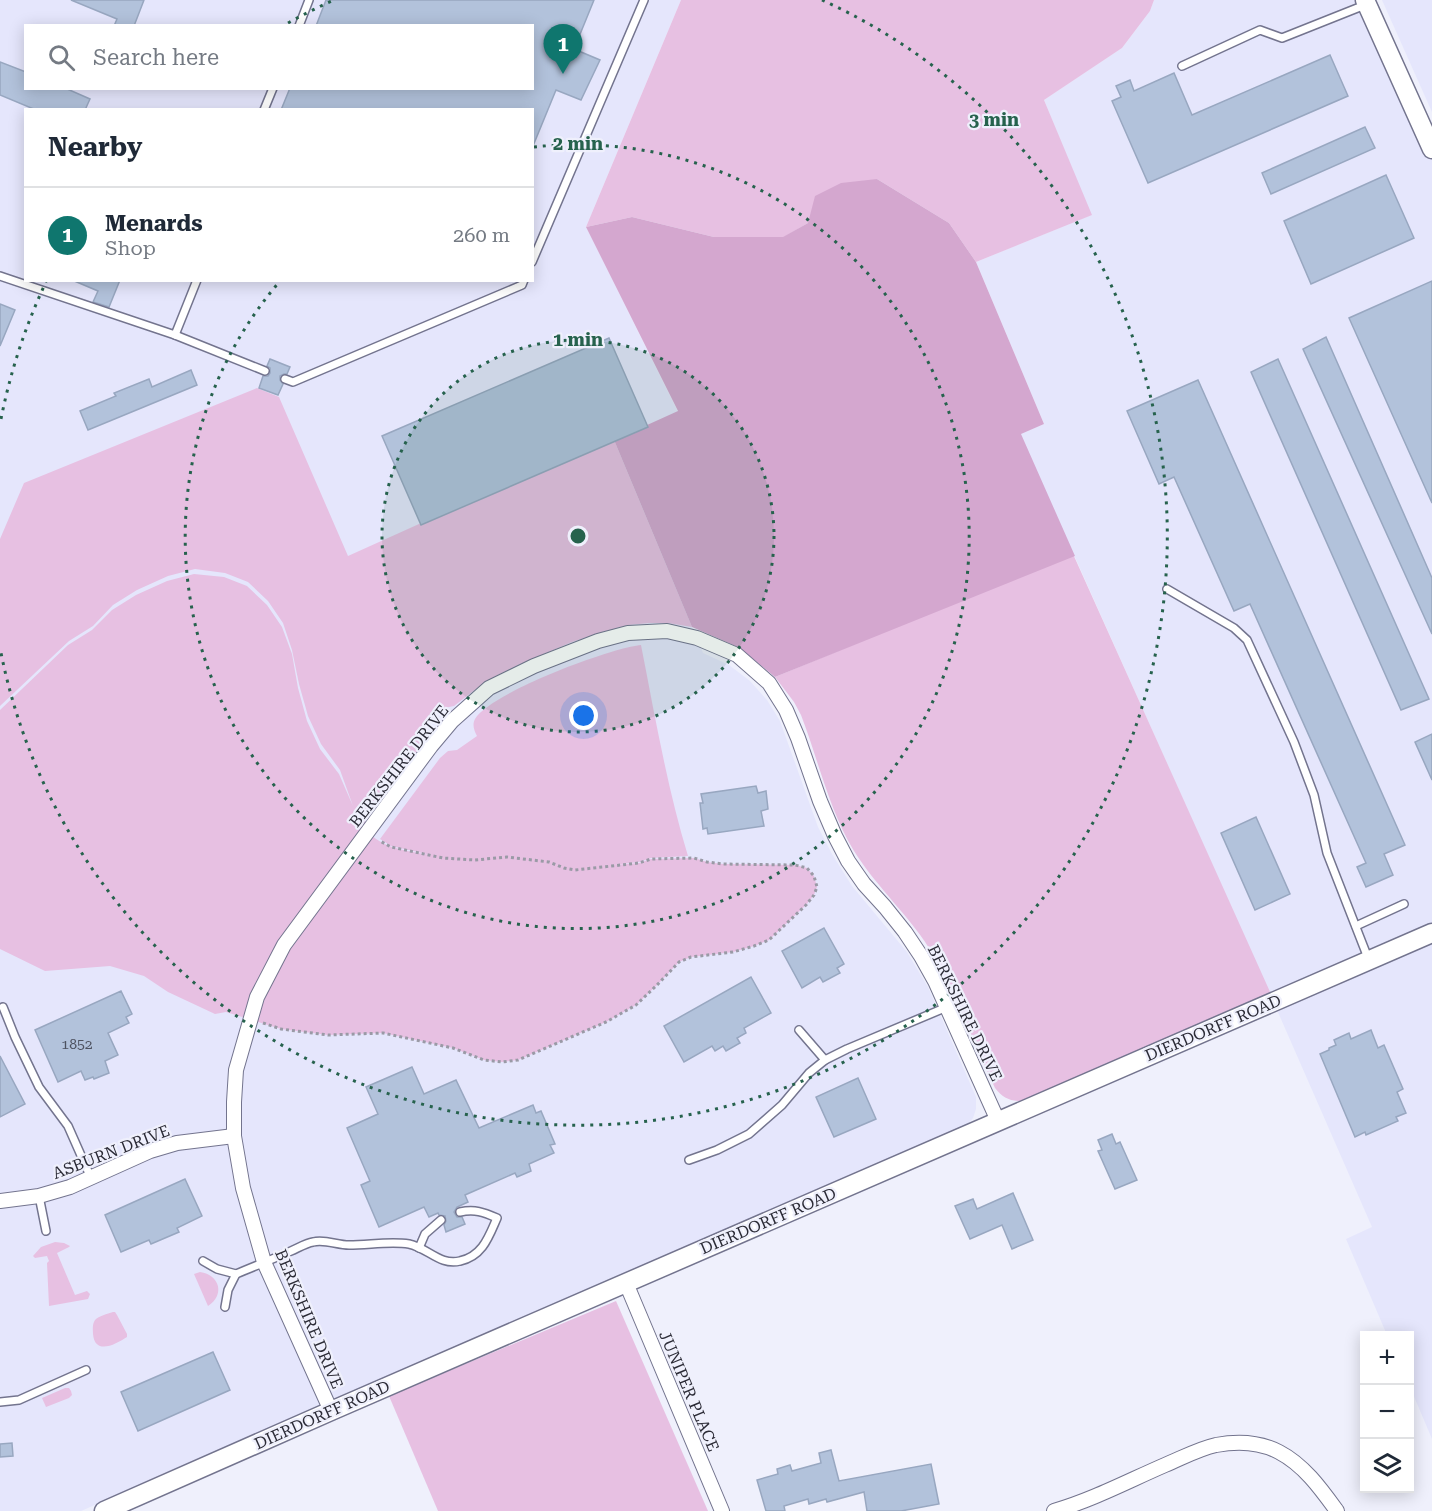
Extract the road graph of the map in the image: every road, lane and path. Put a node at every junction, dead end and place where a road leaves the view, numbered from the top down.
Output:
1 (309, 0) edge
2 (644, 0) edge
3 (1366, 2) edge
4 (300, 24) edge
5 (1182, 66) dead end
6 (272, 90) edge
7 (265, 108) edge
8 (1432, 149) edge
9 (534, 257) edge
10 (0, 276) edge
11 (196, 282) edge
12 (523, 282) edge
13 (175, 335) junction
14 (265, 371) dead end
15 (285, 379) dead end
16 (1167, 589) dead end
17 (368, 833) junction
18 (1404, 904) dead end
19 (1356, 926) junction
20 (1432, 933) edge
21 (1369, 960) junction
22 (3, 1007) dead end
23 (947, 1007) junction
24 (249, 1019) junction
25 (798, 1030) dead end
26 (825, 1060) junction
27 (998, 1121) junction
28 (234, 1136) junction
29 (689, 1160) dead end
30 (91, 1178) junction
31 (39, 1196) junction
32 (0, 1201) edge
33 (460, 1212) dead end
34 (441, 1220) dead end
35 (46, 1231) dead end
36 (419, 1248) junction
37 (203, 1261) dead end
38 (264, 1262) junction
39 (236, 1274) junction
40 (626, 1283) junction
41 (225, 1307) dead end
42 (86, 1370) dead end
43 (0, 1402) edge
44 (331, 1411) junction
45 (104, 1511) edge
46 (723, 1511) edge
47 (1054, 1511) edge
48 (1337, 1511) edge

1 - 4 lane
2 - 9 lane
3 - 5 lane
3 - 8 street
6 - 7 lane
10 - 13 lane
11 - 13 lane
12 - 15 lane
13 - 14 lane
16 - 19 lane
17 - 23 street, BERKSHIRE DRIVE
17 - 24 street, BERKSHIRE DRIVE
17 - 24 path
18 - 19 lane
19 - 21 lane
20 - 21 street, DIERDORFF ROAD
21 - 27 street, DIERDORFF ROAD
22 - 30 lane
23 - 26 lane
23 - 27 street, BERKSHIRE DRIVE
24 - 28 street, BERKSHIRE DRIVE
25 - 26 lane
26 - 29 lane
27 - 40 street, DIERDORFF ROAD
28 - 30 street, ASBURN DRIVE
28 - 38 street, BERKSHIRE DRIVE
30 - 31 street, ASBURN DRIVE
31 - 32 street, ASBURN DRIVE
31 - 35 lane
33 - 36 lane
34 - 36 lane
36 - 38 lane
37 - 39 lane
38 - 39 lane
38 - 44 street, BERKSHIRE DRIVE
39 - 41 lane
40 - 44 street, DIERDORFF ROAD
40 - 46 street, JUNIPER PLACE
42 - 43 lane
44 - 45 street, DIERDORFF ROAD
47 - 48 street

